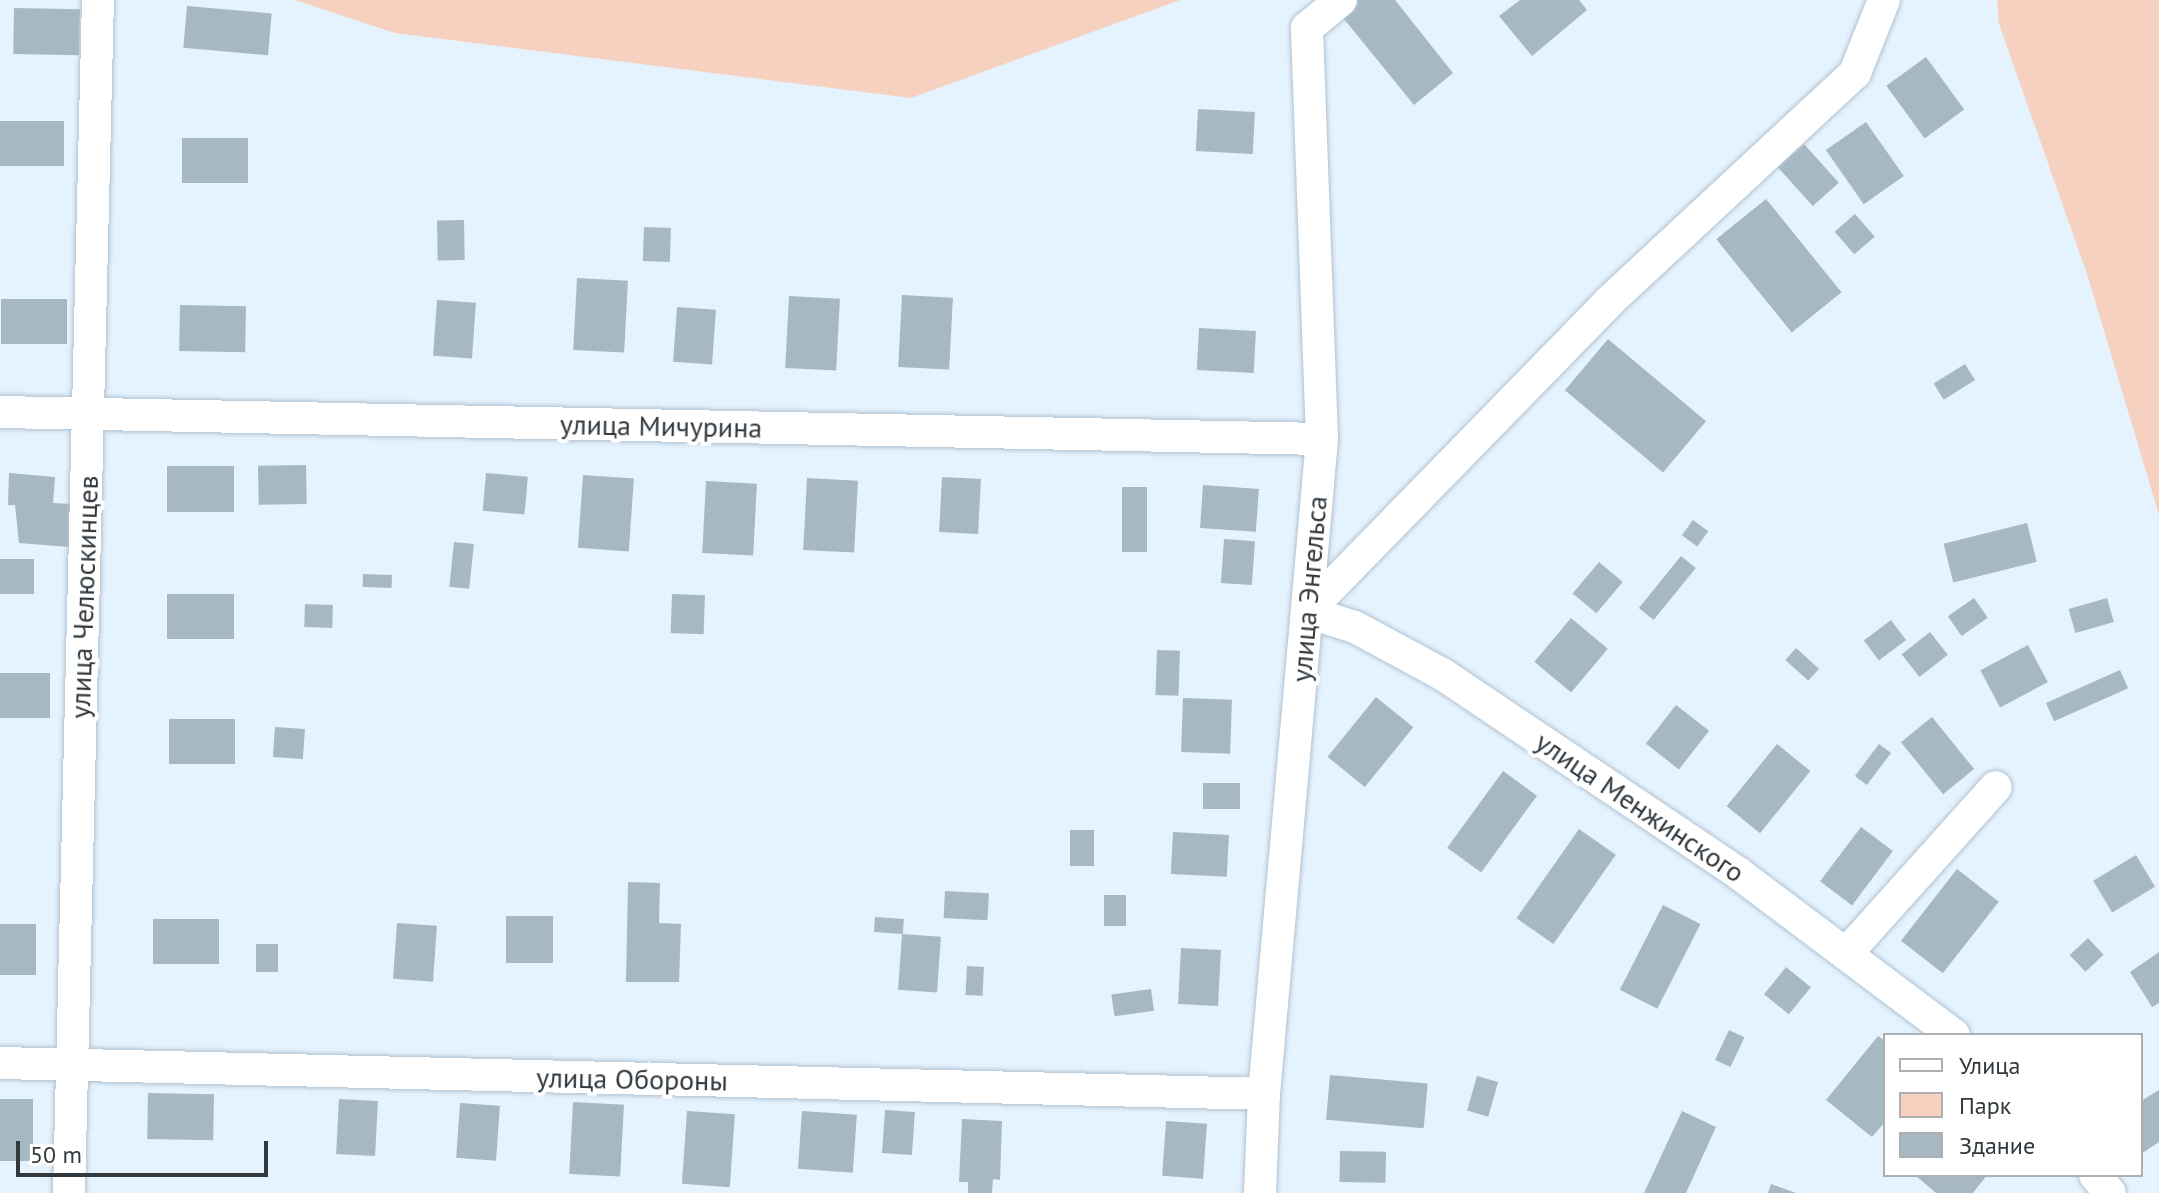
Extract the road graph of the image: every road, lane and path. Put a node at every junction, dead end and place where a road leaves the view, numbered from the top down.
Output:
1 (98, 0) edge
2 (1341, 0) edge
3 (1884, 0) edge
4 (0, 412) edge
5 (89, 416) junction
6 (1322, 439) junction
7 (1307, 612) junction
8 (1996, 787) dead end
9 (1846, 954) junction
10 (1951, 1033) edge
11 (0, 1063) edge
12 (72, 1065) junction
13 (1264, 1094) junction
14 (2097, 1177) edge
15 (69, 1193) edge
16 (1260, 1193) edge
17 (2110, 1193) edge

1 - 5 street, улица Челюскинцев
2 - 6 street, улица Энгельса
3 - 7 street
4 - 5 street, улица Мичурина
5 - 6 street, улица Мичурина
5 - 12 street, улица Челюскинцев
6 - 7 street, улица Энгельса
7 - 9 street, улица Менжинского
7 - 13 street, улица Энгельса
8 - 9 street
9 - 10 street, улица Менжинского
11 - 12 street, улица Обороны
12 - 13 street, улица Обороны
12 - 15 street, улица Челюскинцев
13 - 16 street, улица Энгельса
14 - 17 street

